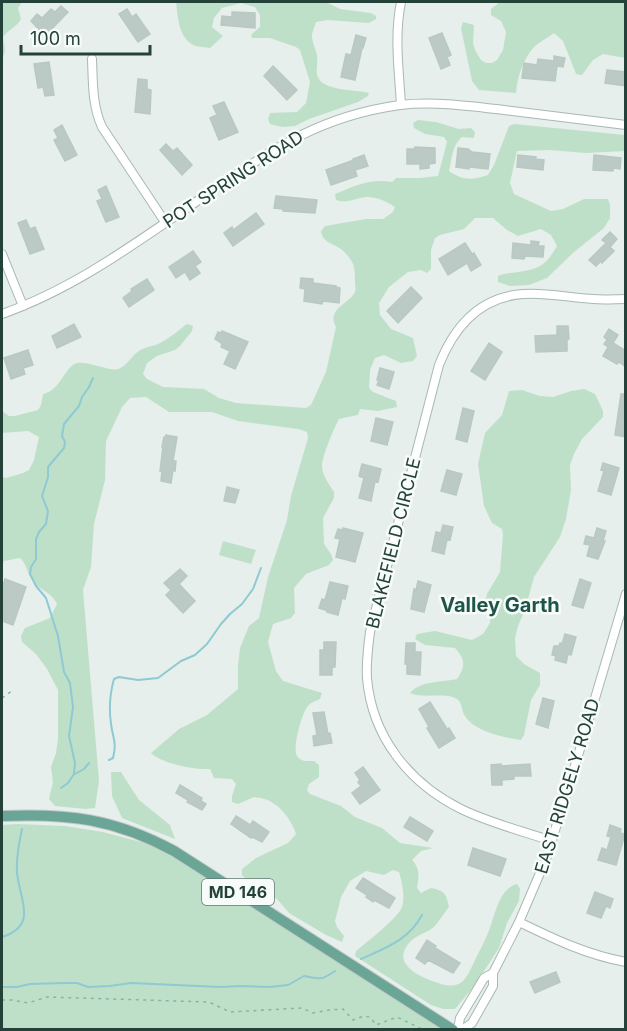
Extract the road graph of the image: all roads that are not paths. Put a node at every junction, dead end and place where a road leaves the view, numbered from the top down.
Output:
1 (401, 2) edge
2 (92, 58) dead end
3 (401, 105) junction
4 (626, 125) edge
5 (165, 222) junction
6 (2, 254) edge
7 (626, 299) edge
8 (23, 306) junction
9 (2, 314) edge
10 (626, 594) edge
11 (2, 816) edge
12 (552, 841) junction
13 (519, 922) junction
14 (626, 962) edge
15 (453, 1029) edge
16 (460, 1029) edge

1 - 3 street
2 - 5 street
3 - 4 street, POT SPRING ROAD
3 - 5 street, POT SPRING ROAD
5 - 8 street, POT SPRING ROAD
6 - 8 street
7 - 12 street, BLAKEFIELD CIRCLE
8 - 9 street, POT SPRING ROAD
10 - 12 street, EAST RIDGELY ROAD
11 - 15 main road, MD 146
12 - 13 street, EAST RIDGELY ROAD
13 - 14 street
13 - 16 street, EAST RIDGELY ROAD

